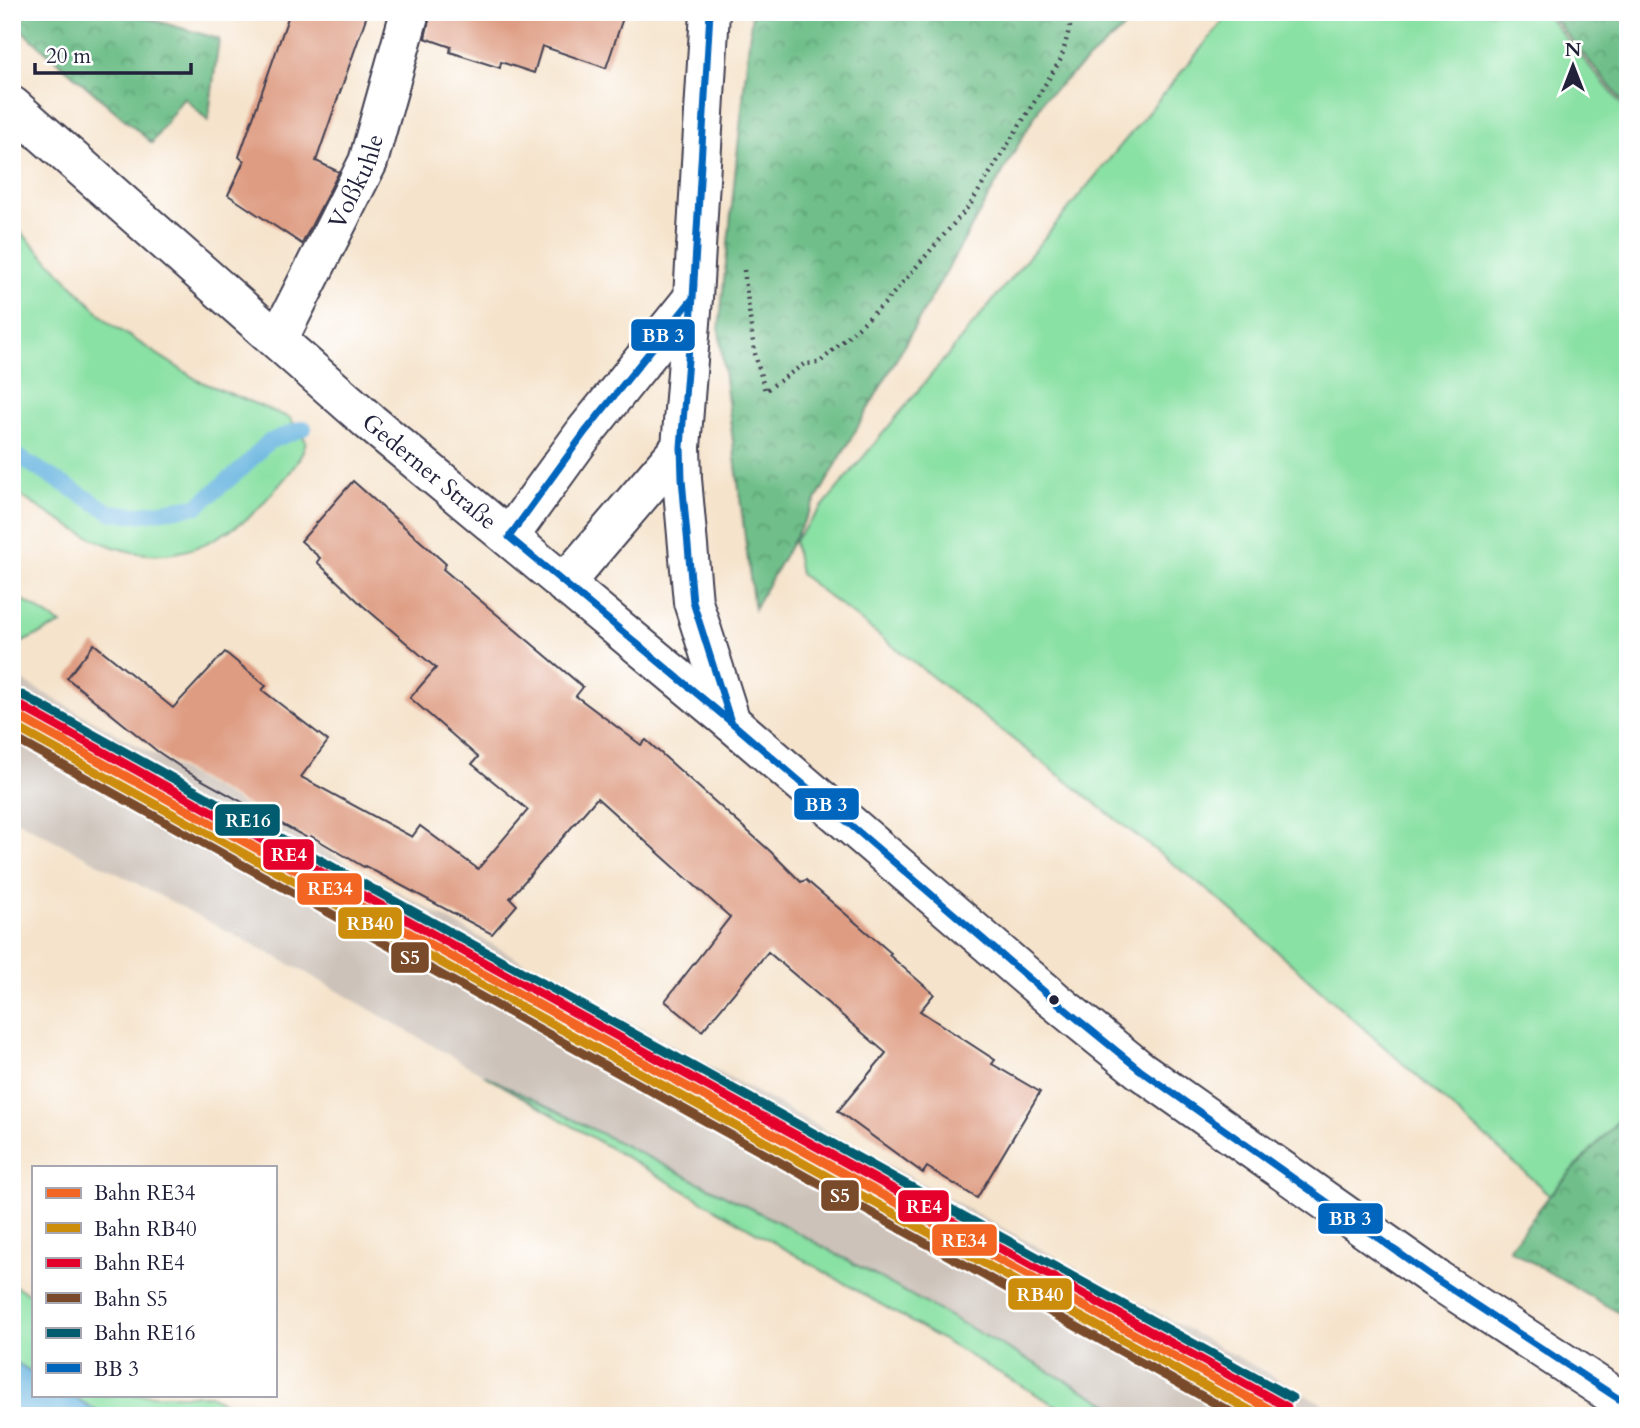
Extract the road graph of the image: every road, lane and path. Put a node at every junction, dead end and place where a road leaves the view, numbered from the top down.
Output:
1 (410, 12) edge
2 (710, 12) edge
3 (1074, 12) edge
4 (1616, 12) edge
5 (1628, 25) edge
6 (12, 106) edge
7 (693, 298) junction
8 (278, 340) junction
9 (765, 391) dead end
10 (681, 447) junction
11 (509, 537) junction
12 (564, 584) junction
13 (731, 722) junction
14 (1628, 1405) edge

1 - 8 main road, Voßkuhle
2 - 7 main road
3 - 9 path
4 - 5 path
6 - 8 main road, Gederner Straße
7 - 10 main road
7 - 11 main road
8 - 11 main road, Gederner Straße
10 - 12 main road
10 - 13 main road
11 - 12 main road, Gederner Straße
12 - 13 main road, Gederner Straße
13 - 14 main road, Gederner Straße

